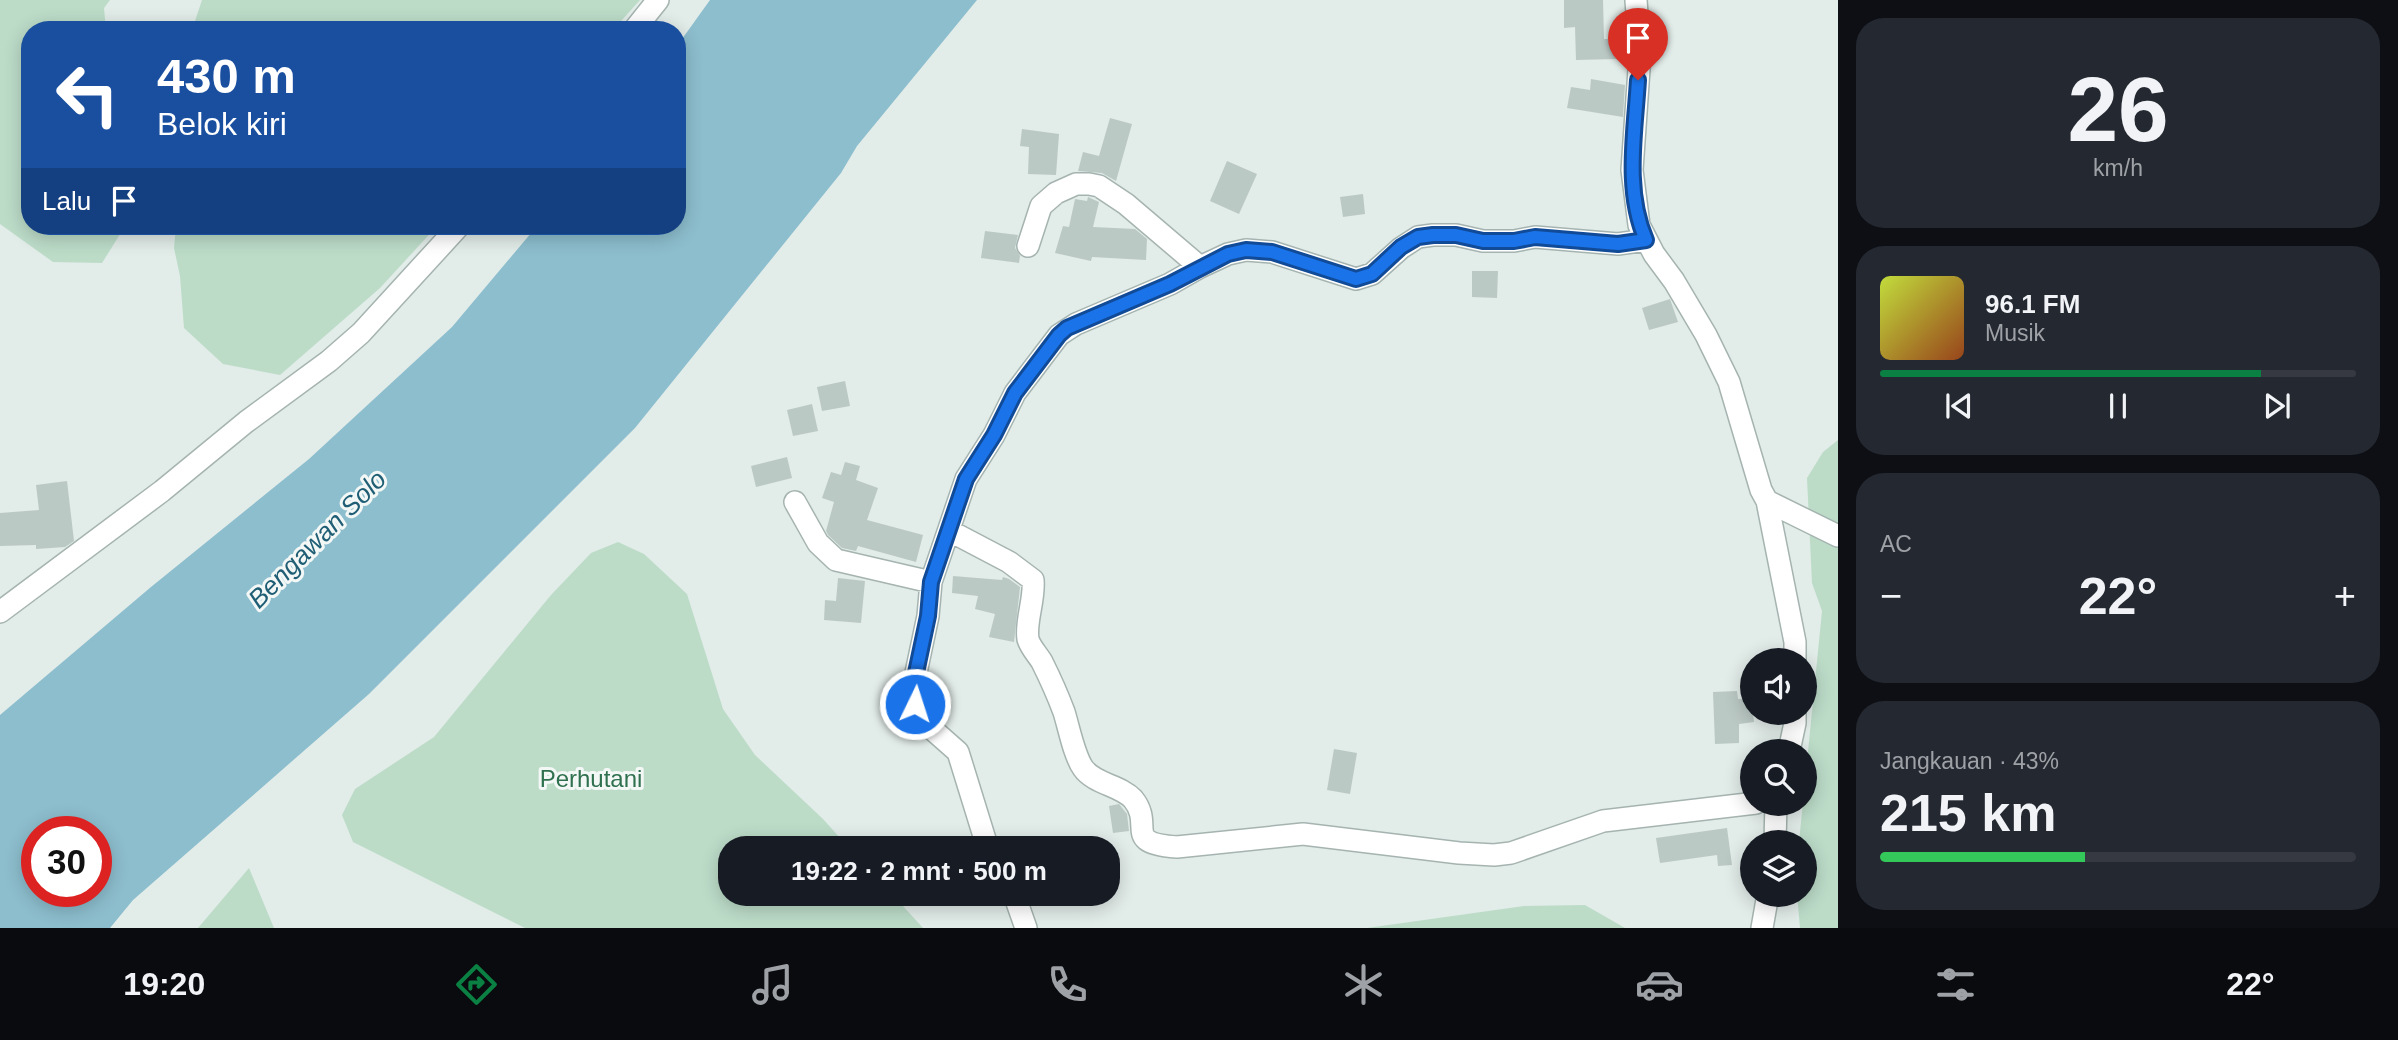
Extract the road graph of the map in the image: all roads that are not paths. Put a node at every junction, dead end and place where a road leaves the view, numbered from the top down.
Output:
1 (658, 0) edge
2 (1636, 0) edge
3 (641, 21) edge
4 (451, 235) edge
5 (1646, 240) junction
6 (1028, 246) dead end
7 (1200, 267) junction
8 (1767, 501) junction
9 (795, 502) dead end
10 (950, 531) junction
11 (1838, 536) edge
12 (931, 582) junction
13 (0, 612) edge
14 (1795, 648) edge
15 (1740, 805) edge
16 (984, 836) edge
17 (1019, 906) edge
18 (1766, 907) edge
19 (1027, 928) edge
20 (1762, 928) edge

1 - 3 street
2 - 5 street
4 - 13 street
5 - 7 street
5 - 8 street
6 - 7 street
7 - 10 street
8 - 11 street
8 - 14 street
9 - 12 street
10 - 12 street
10 - 15 street
12 - 16 street
17 - 19 street
18 - 20 street

